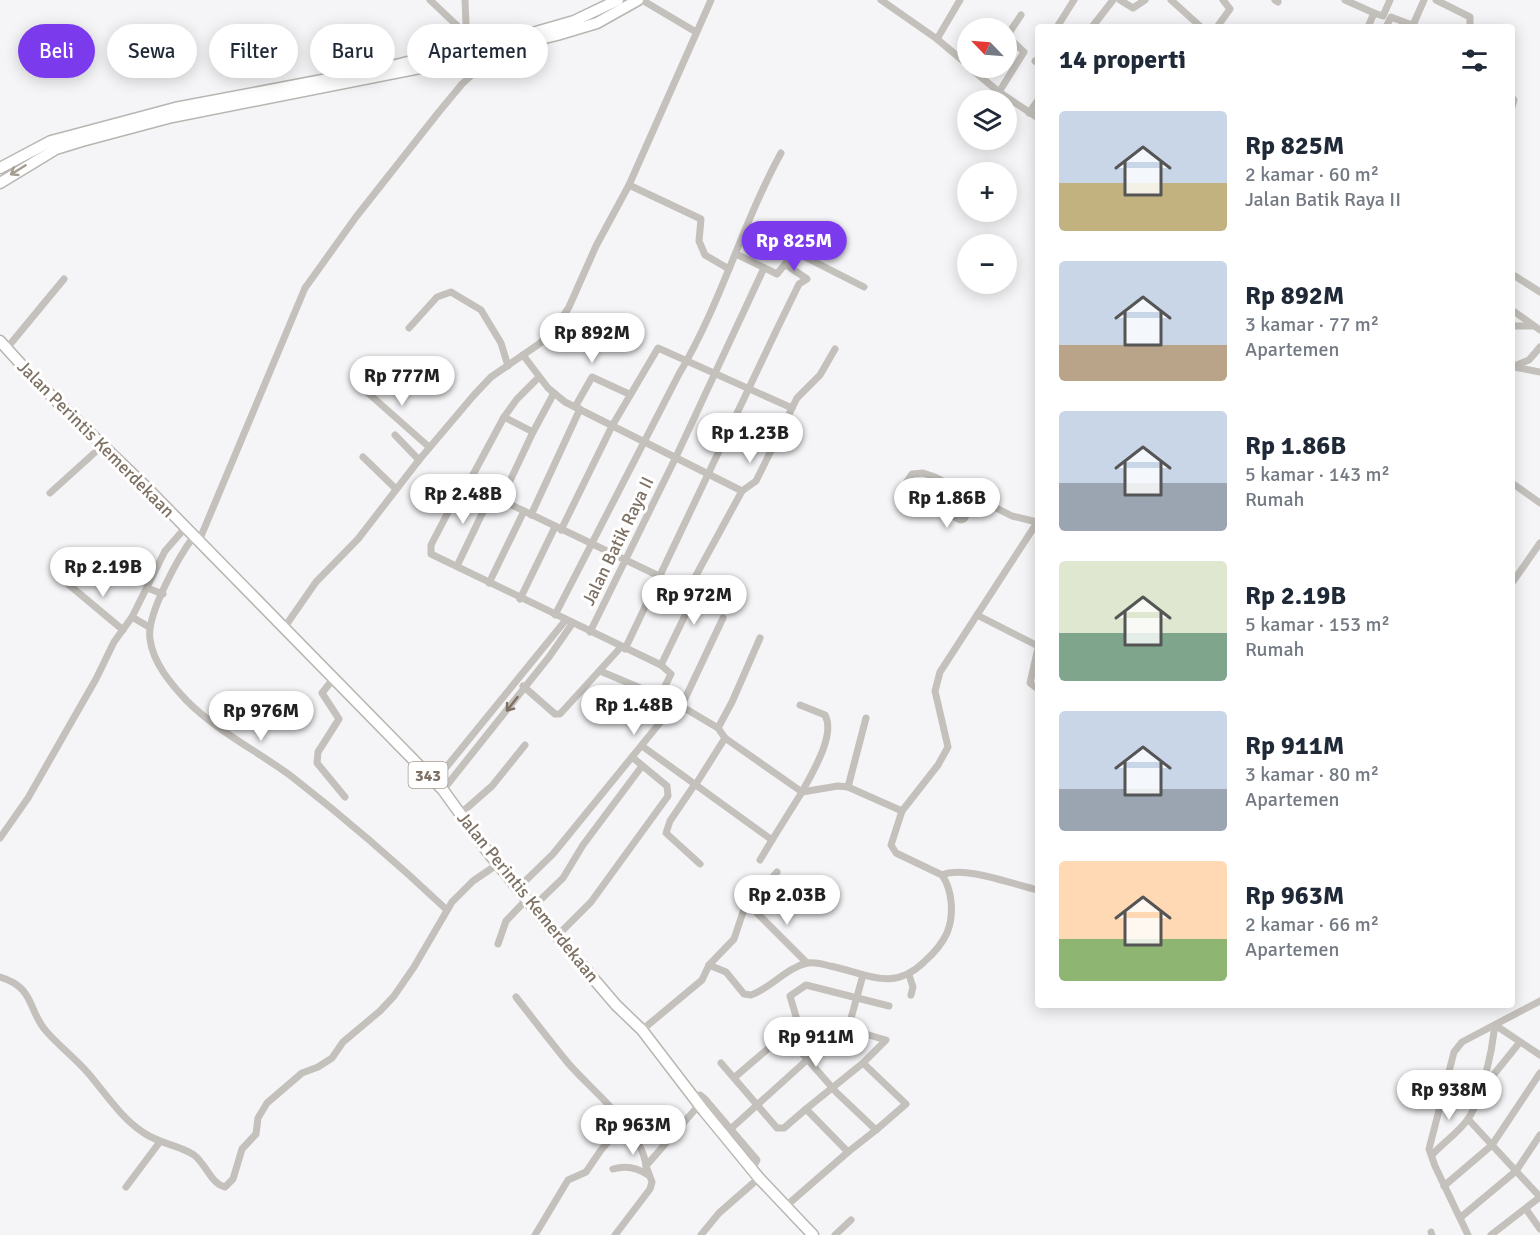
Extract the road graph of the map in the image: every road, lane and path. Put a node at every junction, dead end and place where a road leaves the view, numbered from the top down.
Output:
1 (430, 0) edge
2 (465, 0) edge
3 (640, 0) edge
4 (711, 0) edge
5 (881, 0) edge
6 (960, 0) edge
7 (1074, 0) edge
8 (1113, 0) edge
9 (1120, 0) edge
10 (1145, 0) edge
11 (1171, 0) edge
12 (1223, 0) edge
13 (1345, 0) edge
14 (1390, 0) edge
15 (1424, 0) edge
16 (1436, 0) edge
17 (613, 1) edge
18 (1374, 13) junction
19 (1021, 15) dead end
20 (1387, 16) junction
21 (455, 24) edge
22 (466, 24) edge
23 (1059, 24) edge
24 (1094, 24) edge
25 (1199, 24) edge
26 (1219, 24) edge
27 (1369, 24) edge
28 (1386, 24) edge
29 (1409, 24) edge
30 (1416, 24) edge
31 (1470, 24) edge
32 (548, 29) edge
33 (696, 32) junction
34 (548, 37) edge
35 (937, 39) junction
36 (957, 56) edge
37 (407, 62) edge
38 (407, 67) edge
39 (469, 78) edge
40 (982, 78) edge
41 (997, 90) edge
42 (1000, 90) edge
43 (250, 97) junction
44 (1017, 104) edge
45 (1035, 104) edge
46 (1029, 112) junction
47 (1035, 115) edge
48 (781, 153) dead end
49 (0, 168) edge
50 (0, 183) edge
51 (629, 185) junction
52 (736, 254) junction
53 (785, 264) junction
54 (764, 268) junction
55 (729, 269) junction
56 (1515, 276) dead end
57 (64, 279) dead end
58 (864, 287) dead end
59 (1540, 292) edge
60 (1515, 312) edge
61 (1515, 326) edge
62 (409, 328) dead end
63 (1537, 328) edge
64 (3, 344) edge
65 (1540, 347) edge
66 (835, 349) dead end
67 (524, 355) junction
68 (687, 360) junction
69 (508, 366) junction
70 (1515, 366) edge
71 (1515, 367) edge
72 (1540, 372) edge
73 (714, 373) junction
74 (539, 377) junction
75 (359, 385) dead end
76 (749, 388) junction
77 (554, 393) junction
78 (629, 394) junction
79 (578, 408) junction
80 (792, 408) junction
81 (504, 417) junction
82 (735, 417) junction
83 (612, 426) junction
84 (533, 432) junction
85 (395, 435) dead end
86 (777, 437) junction
87 (644, 443) junction
88 (102, 446) junction
89 (429, 447) junction
90 (363, 457) dead end
91 (675, 459) junction
92 (419, 460) junction
93 (708, 475) junction
94 (468, 484) junction
95 (1515, 485) edge
96 (396, 489) junction
97 (742, 491) junction
98 (50, 493) dead end
99 (491, 495) junction
100 (976, 498) junction
101 (501, 500) junction
102 (1540, 502) edge
103 (528, 513) junction
104 (1035, 521) edge
105 (1035, 524) edge
106 (185, 528) junction
107 (558, 528) junction
108 (196, 538) junction
109 (592, 543) junction
110 (1540, 543) edge
111 (624, 560) junction
112 (457, 567) junction
113 (658, 577) junction
114 (1515, 579) edge
115 (489, 583) junction
116 (68, 584) dead end
117 (147, 588) junction
118 (688, 591) junction
119 (163, 594) junction
120 (520, 599) junction
121 (555, 615) junction
122 (977, 615) junction
123 (132, 617) junction
124 (723, 618) dead end
125 (568, 622) junction
126 (149, 627) junction
127 (284, 628) junction
128 (123, 630) junction
129 (590, 632) junction
130 (760, 638) dead end
131 (1035, 645) edge
132 (623, 648) junction
133 (541, 651) junction
134 (549, 657) junction
135 (1035, 660) edge
136 (661, 665) junction
137 (600, 671) junction
138 (334, 678) junction
139 (517, 680) junction
140 (1035, 686) edge
141 (524, 688) junction
142 (660, 696) junction
143 (679, 705) junction
144 (800, 705) dead end
145 (867, 718) dead end
146 (486, 719) junction
147 (494, 727) junction
148 (718, 728) junction
149 (725, 738) junction
150 (525, 745) dead end
151 (642, 746) junction
152 (632, 757) junction
153 (642, 766) junction
154 (696, 784) junction
155 (439, 786) junction
156 (848, 787) junction
157 (802, 792) junction
158 (345, 797) dead end
159 (902, 811) junction
160 (460, 814) junction
161 (0, 838) edge
162 (772, 840) junction
163 (760, 861) dead end
164 (498, 864) junction
165 (700, 864) dead end
166 (777, 872) dead end
167 (942, 875) junction
168 (518, 888) junction
169 (1035, 889) edge
170 (530, 903) junction
171 (750, 906) junction
172 (447, 909) junction
173 (557, 936) junction
174 (498, 944) dead end
175 (807, 963) junction
176 (710, 965) junction
177 (863, 975) junction
178 (909, 975) junction
179 (0, 977) edge
180 (911, 995) dead end
181 (516, 996) dead end
182 (856, 997) junction
183 (1540, 1001) edge
184 (889, 1006) dead end
185 (798, 1023) junction
186 (1495, 1024) junction
187 (823, 1028) junction
188 (848, 1029) junction
189 (642, 1030) junction
190 (786, 1034) junction
191 (832, 1040) junction
192 (1520, 1042) junction
193 (1540, 1055) edge
194 (808, 1059) junction
195 (721, 1063) dead end
196 (863, 1063) junction
197 (1540, 1073) edge
198 (735, 1077) junction
199 (832, 1087) junction
200 (1479, 1093) junction
201 (696, 1101) junction
202 (757, 1104) junction
203 (806, 1109) junction
204 (1468, 1119) junction
205 (624, 1124) junction
206 (876, 1130) junction
207 (727, 1132) junction
208 (1540, 1135) edge
209 (159, 1143) junction
210 (1492, 1145) junction
211 (849, 1152) junction
212 (1431, 1155) junction
213 (646, 1166) junction
214 (613, 1169) dead end
215 (1516, 1171) junction
216 (756, 1173) junction
217 (648, 1175) junction
218 (1444, 1186) junction
219 (126, 1187) dead end
220 (1540, 1197) edge
221 (786, 1206) junction
222 (1526, 1209) junction
223 (1461, 1217) junction
224 (851, 1220) dead end
225 (1540, 1229) edge
226 (535, 1235) edge
227 (615, 1235) edge
228 (701, 1235) edge
229 (813, 1235) edge
230 (835, 1235) edge
231 (1468, 1235) edge
232 (1491, 1235) edge

1 - 21 street
2 - 22 street
3 - 33 street
3 - 34 main road
4 - 33 street
5 - 35 street
6 - 35 street
7 - 23 street
8 - 24 street
9 - 10 street
11 - 25 street
12 - 26 street
13 - 18 street
14 - 20 street
15 - 30 street
16 - 31 street
17 - 32 main road
18 - 20 street
18 - 27 street
19 - 42 street
20 - 28 street
20 - 29 street
33 - 51 street
35 - 36 street
37 - 43 main road
38 - 43 main road
39 - 108 street
40 - 41 street
43 - 49 main road
43 -> 50 main road
44 - 46 street
45 - 46 street
46 - 47 street
48 - 52 street
51 - 55 street
51 - 67 street
52 - 54 street
52 - 55 street
53 - 54 street
53 - 58 street
53 - 76 street
54 - 73 street, Jalan Batik Raya II
55 - 68 street
56 - 59 street
57 - 64 street
60 - 63 street
61 - 63 street
62 - 69 street
64 - 88 main road, Jalan Perintis Kemerdekaan / 343
65 - 70 street
66 - 80 street
67 - 69 street
67 - 74 street
68 - 73 street
68 - 78 street
68 - 87 street
69 - 89 street
71 - 72 street
73 - 76 street
73 - 91 street, Jalan Batik Raya II
74 - 77 street
74 - 81 street
75 - 89 street
76 - 80 street
76 - 82 street
77 - 79 street
77 - 84 street
78 - 79 street
78 - 83 street
79 - 83 street
79 - 103 street
80 - 86 street
81 - 84 street
81 - 94 street
82 - 86 street
82 - 93 street
83 - 87 street
83 - 107 street
84 - 101 street
85 - 92 street
86 - 97 street
87 - 91 street
87 - 109 street
88 - 98 street
88 - 106 main road, Jalan Perintis Kemerdekaan / 343
89 - 92 street
90 - 96 street
91 - 93 street
91 - 111 street, Jalan Batik Raya II
92 - 96 street
93 - 97 street
93 - 113 street
94 - 99 street
94 - 112 street
95 - 102 street
96 - 127 street
97 - 118 street
99 - 101 street
99 - 112 street
100 - 100 street
100 - 104 street
101 - 103 street
103 - 107 street
103 - 115 street
105 - 122 street
106 - 108 main road, Jalan Perintis Kemerdekaan / 343
106 - 117 street
107 - 109 street
107 - 120 street
108 - 119 street
108 - 127 main road, Jalan Perintis Kemerdekaan / 343
109 - 111 street
109 - 121 street
110 - 114 street
111 - 113 street
111 - 129 street, Jalan Batik Raya II
112 - 115 street
113 - 118 street
113 - 132 street
115 - 120 street
116 - 128 street
117 - 119 street
117 - 123 street
118 - 136 street
119 - 126 street
120 - 121 street
121 - 125 street
122 - 131 street
122 - 159 street
123 - 126 street
123 - 128 street
124 - 143 street
125 - 129 street
125 - 133 street
125 - 134 street
126 - 172 street
127 - 138 main road, Jalan Perintis Kemerdekaan / 343
128 - 161 street
129 - 132 street
130 - 148 street
132 - 136 street
132 - 137 street
133 - 134 street
133 - 139 street
134 - 141 street
135 - 140 street
136 - 142 street
137 - 141 street
137 - 142 street
138 - 155 main road, Jalan Perintis Kemerdekaan / 343
138 - 158 street
139 - 141 street
139 - 146 street
141 -> 147 street
142 - 143 street
143 - 148 street
143 - 151 street
144 - 157 street
145 - 156 street
146 - 147 street
146 - 155 street
147 - 155 street
148 - 149 street
149 - 154 street
149 - 157 street
150 - 160 street
151 - 152 street
151 - 154 street
152 - 153 street
152 - 168 street
153 - 170 street
153 - 173 street
154 - 162 street
154 - 165 street
155 - 160 main road, Jalan Perintis Kemerdekaan / 343
156 - 157 street
156 - 159 street
157 - 162 street
159 - 167 street
160 - 164 main road, Jalan Perintis Kemerdekaan / 343
162 - 163 street
164 - 168 main road, Jalan Perintis Kemerdekaan / 343
164 - 172 street
166 - 171 street
167 - 169 street
167 - 178 street
168 - 170 main road, Jalan Perintis Kemerdekaan / 343
170 - 173 main road, Jalan Perintis Kemerdekaan / 343
170 - 174 street
171 - 175 street
171 - 176 street
172 - 209 street
173 - 189 main road, Jalan Perintis Kemerdekaan / 343
175 - 176 street
175 - 177 street
176 - 189 street
177 - 178 street
177 - 182 street
178 - 180 street
179 - 209 street
181 - 205 street
182 - 184 street
182 - 185 street
182 - 188 street
183 - 186 street
185 - 187 street
185 - 190 street
186 - 192 street
186 - 200 street
186 - 212 street
187 - 188 street
187 - 191 street
188 - 191 street
188 - 196 street
189 - 201 main road, Jalan Perintis Kemerdekaan / 343
190 - 194 street
190 - 198 street
191 - 194 street
192 - 193 street
192 - 200 street
194 - 199 street
194 - 202 street
195 - 198 street
196 - 199 street
196 - 206 street
197 - 210 street
198 - 202 street
199 - 203 street
199 - 206 street
200 - 204 street
201 - 207 main road, Jalan Perintis Kemerdekaan / 343
201 - 213 street
202 - 203 street
202 - 207 street
203 - 211 street
204 - 210 street
204 - 212 street
205 - 213 street
205 - 226 street
206 - 211 street
207 - 216 main road, Jalan Perintis Kemerdekaan / 343
208 - 215 street
209 - 219 street
210 - 215 street
210 - 218 street
211 - 221 street
212 - 218 street
213 - 217 street
214 - 217 street
215 - 220 street
215 - 223 street
216 - 221 main road, Jalan Perintis Kemerdekaan / 343
216 - 228 street
217 - 227 street
218 - 223 street
220 - 222 street
221 - 229 main road, Jalan Perintis Kemerdekaan / 343
222 - 225 street
222 - 232 street
223 - 231 street
224 - 230 street

